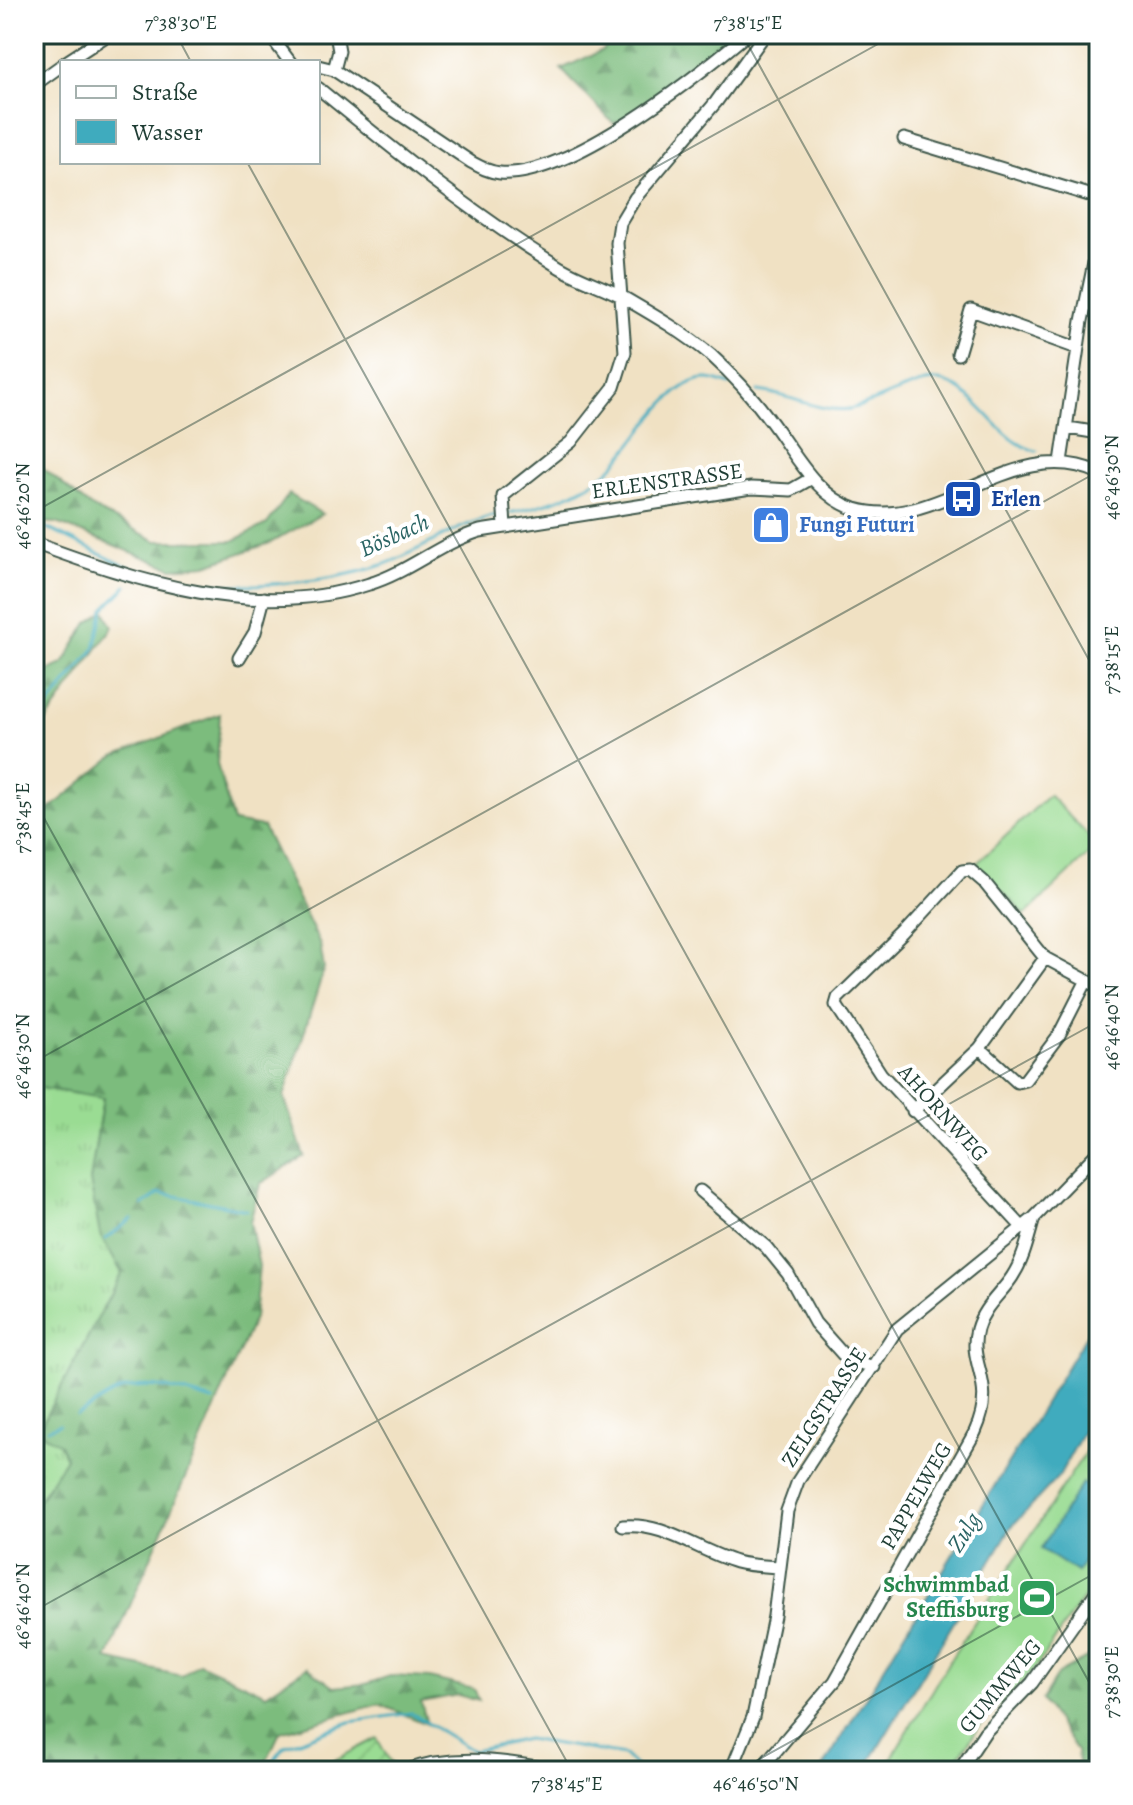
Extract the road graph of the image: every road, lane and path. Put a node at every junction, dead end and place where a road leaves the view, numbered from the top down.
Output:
1 (109, 34) edge
2 (269, 34) edge
3 (336, 34) edge
4 (747, 34) edge
5 (765, 34) edge
6 (70, 60) edge
7 (288, 60) edge
8 (320, 66) edge
9 (60, 67) edge
10 (334, 70) junction
11 (34, 85) edge
12 (320, 90) edge
13 (904, 139) dead end
14 (1099, 198) edge
15 (1099, 239) edge
16 (620, 296) junction
17 (1077, 348) junction
18 (958, 354) dead end
19 (1068, 428) junction
20 (1099, 433) edge
21 (1061, 462) junction
22 (1099, 473) edge
23 (812, 478) junction
24 (503, 517) junction
25 (34, 543) edge
26 (264, 598) junction
27 (239, 658) dead end
28 (1045, 958) junction
29 (1086, 982) junction
30 (1099, 987) edge
31 (980, 1048) junction
32 (913, 1111) junction
33 (1099, 1151) edge
34 (700, 1191) dead end
35 (1034, 1218) junction
36 (1022, 1227) junction
37 (874, 1367) junction
38 (623, 1526) dead end
39 (780, 1567) junction
40 (1099, 1588) edge
41 (405, 1771) edge
42 (558, 1771) edge
43 (731, 1771) edge
44 (759, 1771) edge
45 (959, 1771) edge

1 - 6 street
2 - 7 street
3 - 10 street
4 - 10 street
5 - 16 street
8 - 10 street
9 - 11 street
12 - 16 street
13 - 14 street
15 - 17 street
16 - 23 street
16 - 24 street
17 - 18 street
17 - 19 street
19 - 20 street
19 - 21 street
21 - 22 street
21 - 23 street
23 - 24 street, ERLENSTRASSE
24 - 26 street, ERLENSTRASSE
25 - 26 street, ERLENSTRASSE
26 - 27 street
28 - 29 street
28 - 31 street
28 - 32 street, AHORNWEG
29 - 30 street
29 - 31 street
31 - 32 street
32 - 36 street, AHORNWEG
33 - 35 street, ZELGSTRASSE
34 - 37 street
35 - 36 street, ZELGSTRASSE
35 - 44 street, PAPPELWEG
36 - 37 street, ZELGSTRASSE
37 - 39 street, ZELGSTRASSE
38 - 39 street
39 - 43 street, ZELGSTRASSE
40 - 45 street, GUMMWEG
41 - 42 street

